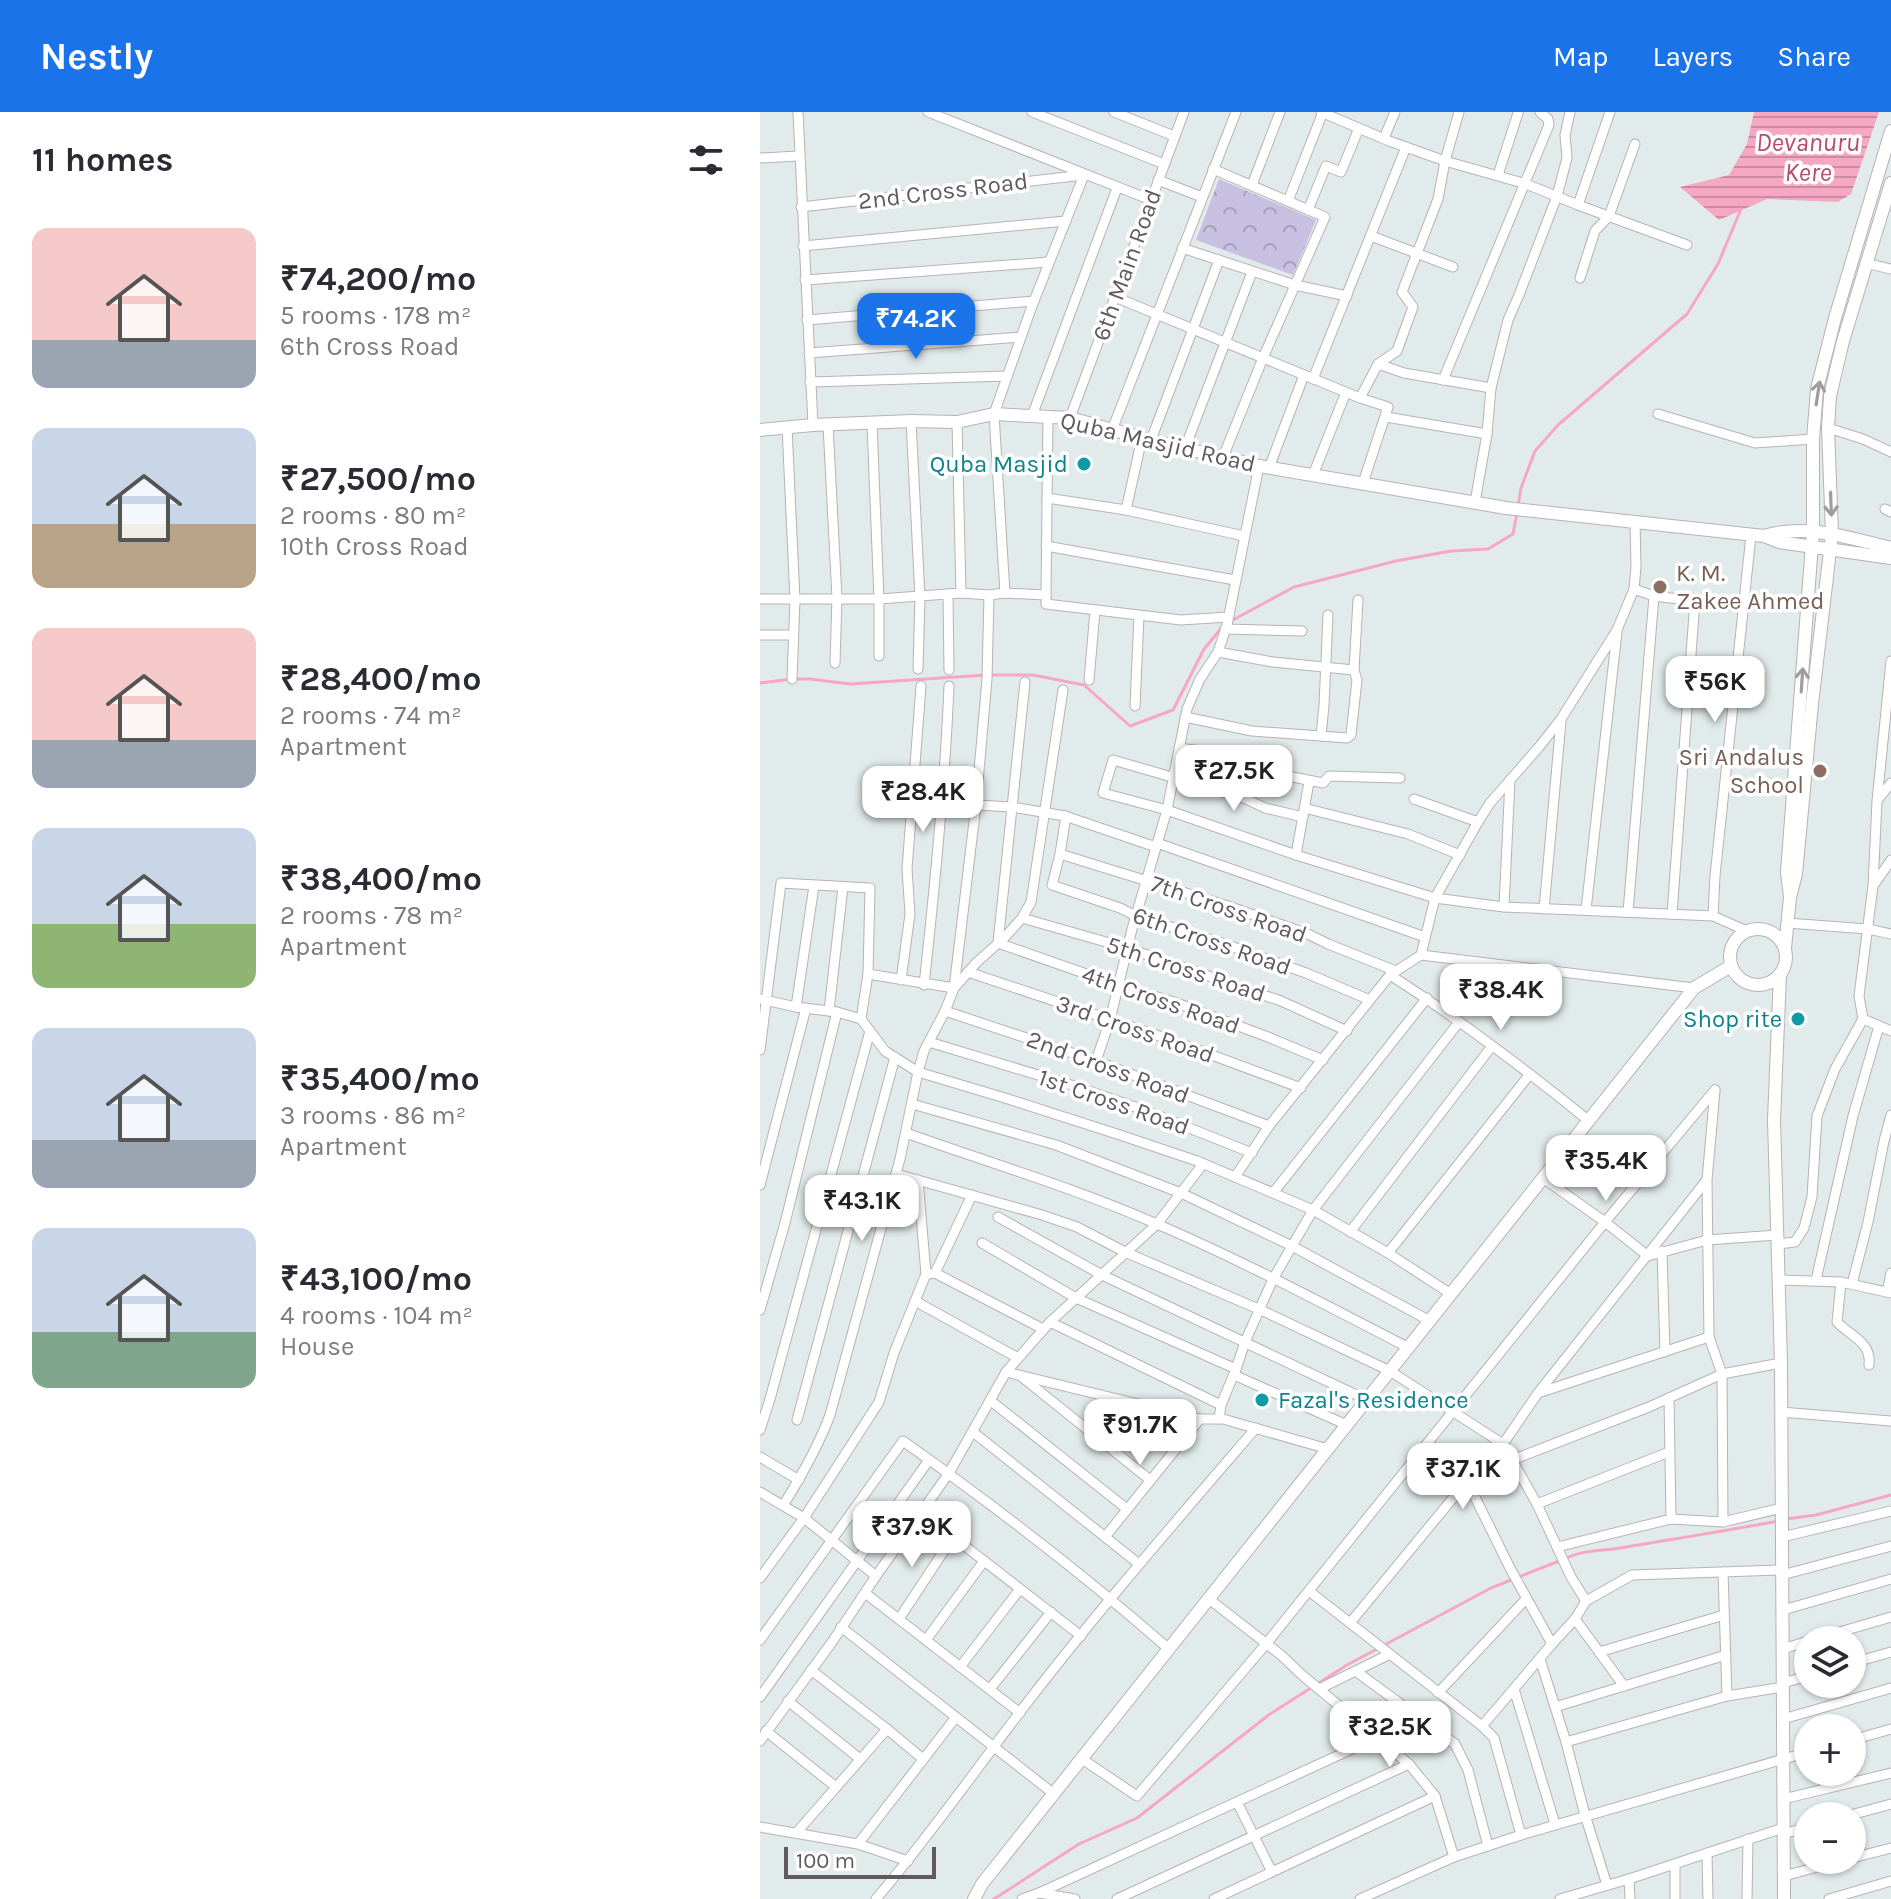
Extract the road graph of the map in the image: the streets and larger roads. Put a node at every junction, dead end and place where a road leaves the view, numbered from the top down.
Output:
1 (798, 112) edge
2 (1032, 112) edge
3 (1114, 112) edge
4 (1184, 112) edge
5 (1236, 112) edge
6 (1280, 112) edge
7 (1322, 112) edge
8 (1395, 112) edge
9 (1459, 112) edge
10 (1540, 112) edge
11 (1570, 112) edge
12 (1610, 112) edge
13 (934, 113) edge
14 (1518, 113) edge
15 (1345, 116) edge
16 (1359, 128) junction
17 (1891, 131) edge
18 (1174, 136) junction
19 (1384, 138) junction
20 (1635, 144) dead end
21 (1406, 147) junction
22 (798, 156) junction
23 (760, 158) edge
24 (1445, 161) junction
25 (1164, 164) junction
26 (1213, 169) junction
27 (1084, 175) junction
28 (1498, 175) junction
29 (1158, 180) junction
30 (1891, 183) edge
31 (1526, 184) junction
32 (1252, 185) junction
33 (1117, 188) junction
34 (1557, 196) junction
35 (1202, 197) junction
36 (1151, 200) junction
37 (1288, 201) junction
38 (1888, 204) edge
39 (1578, 205) junction
40 (801, 207) junction
41 (1308, 210) junction
42 (1609, 216) junction
43 (1066, 221) junction
44 (1371, 236) junction
45 (1687, 245) dead end
46 (803, 246) junction
47 (1182, 248) junction
48 (1417, 254) junction
49 (1219, 260) junction
50 (1049, 262) junction
51 (1865, 263) junction
52 (1453, 267) dead end
53 (1891, 269) edge
54 (1252, 272) junction
55 (1580, 278) dead end
56 (805, 280) junction
57 (1295, 285) junction
58 (1347, 296) junction
59 (1115, 297) junction
60 (1034, 301) junction
61 (1156, 314) junction
62 (807, 320) junction
63 (1192, 329) junction
64 (1021, 337) junction
65 (1226, 343) junction
66 (809, 353) junction
67 (1263, 358) junction
68 (1378, 364) junction
69 (1007, 376) junction
70 (1308, 377) junction
71 (1443, 380) junction
72 (810, 382) junction
73 (1491, 388) junction
74 (1346, 392) junction
75 (1360, 398) junction
76 (994, 414) junction
77 (1658, 414) dead end
78 (1032, 416) junction
79 (1048, 416) junction
80 (1386, 417) junction
81 (1070, 418) junction
82 (911, 421) junction
83 (957, 422) junction
84 (872, 424) junction
85 (813, 425) junction
86 (828, 425) junction
87 (787, 427) junction
88 (1828, 428) junction
89 (760, 430) edge
90 (1112, 430) junction
91 (1487, 434) junction
92 (1146, 439) junction
93 (1813, 439) junction
94 (1185, 448) junction
95 (1891, 452) edge
96 (1223, 457) junction
97 (1264, 467) junction
98 (1313, 475) junction
99 (1363, 483) junction
100 (1047, 498) junction
101 (1475, 502) junction
102 (1126, 510) junction
103 (1635, 522) junction
104 (1813, 531) junction
105 (1832, 534) junction
106 (1758, 535) junction
107 (1244, 536) junction
108 (1046, 546) junction
109 (1812, 546) junction
110 (1891, 548) edge
111 (1830, 549) junction
112 (1891, 558) edge
113 (1235, 580) junction
114 (1634, 589) junction
115 (961, 593) junction
116 (1005, 593) junction
117 (948, 594) junction
118 (989, 595) junction
119 (1046, 595) junction
120 (1654, 596) junction
121 (920, 597) junction
122 (837, 598) junction
123 (760, 599) edge
124 (879, 599) junction
125 (795, 600) junction
126 (1358, 600) dead end
127 (1695, 600) junction
128 (1744, 607) junction
129 (1095, 611) junction
130 (1328, 615) dead end
131 (1139, 616) junction
132 (1227, 623) junction
133 (1617, 630) junction
134 (1302, 631) dead end
135 (760, 635) edge
136 (792, 635) junction
137 (1218, 652) junction
138 (879, 656) dead end
139 (1891, 661) edge
140 (835, 663) dead end
141 (1325, 668) junction
142 (918, 669) dead end
143 (949, 670) dead end
144 (1354, 670) junction
145 (792, 679) dead end
146 (1089, 680) dead end
147 (1025, 682) dead end
148 (921, 686) dead end
149 (949, 686) dead end
150 (1063, 690) dead end
151 (1135, 706) dead end
152 (1185, 717) junction
153 (1561, 719) junction
154 (1321, 736) junction
155 (1179, 748) junction
156 (1174, 777) junction
157 (1400, 778) dead end
158 (1510, 780) junction
159 (1309, 782) junction
160 (1891, 783) edge
161 (1414, 799) dead end
162 (1877, 801) junction
163 (976, 805) junction
164 (1012, 807) junction
165 (1167, 810) junction
166 (1045, 812) junction
167 (1304, 813) junction
168 (1066, 816) junction
169 (1478, 822) junction
170 (1157, 845) junction
171 (1060, 854) junction
172 (1296, 855) junction
173 (1460, 855) junction
174 (1891, 860) edge
175 (1146, 881) junction
176 (814, 886) junction
177 (1873, 886) junction
178 (843, 887) junction
179 (1790, 897) junction
180 (1435, 898) junction
181 (1504, 907) junction
182 (1544, 909) junction
183 (1586, 910) junction
184 (1628, 912) junction
185 (1672, 914) junction
186 (1136, 916) junction
187 (1713, 916) junction
188 (1022, 918) junction
189 (1787, 923) junction
190 (1868, 929) junction
191 (1747, 931) junction
192 (1890, 932) edge
193 (1425, 937) junction
194 (998, 943) junction
195 (1127, 948) junction
196 (1785, 948) junction
197 (1421, 955) junction
198 (1731, 966) junction
199 (968, 972) junction
200 (1393, 973) junction
201 (868, 974) junction
202 (1780, 974) junction
203 (901, 980) junction
204 (924, 985) junction
205 (1118, 985) junction
206 (954, 988) junction
207 (1694, 988) junction
208 (1427, 998) junction
209 (764, 999) edge
210 (1370, 1000) junction
211 (801, 1008) junction
212 (945, 1011) junction
213 (833, 1012) junction
214 (861, 1019) junction
215 (1863, 1019) junction
216 (1110, 1020) junction
217 (1459, 1022) junction
218 (1879, 1026) junction
219 (870, 1031) junction
220 (1347, 1031) junction
221 (1891, 1031) edge
222 (929, 1042) junction
223 (1492, 1046) junction
224 (760, 1050) edge
225 (895, 1057) junction
226 (1323, 1060) junction
227 (1096, 1061) junction
228 (918, 1072) junction
229 (1530, 1074) junction
230 (1301, 1088) junction
231 (912, 1104) junction
232 (1891, 1115) edge
233 (1589, 1121) junction
234 (1269, 1126) junction
235 (906, 1133) junction
236 (1252, 1153) junction
237 (1203, 1164) junction
238 (896, 1174) junction
239 (1235, 1177) junction
240 (1543, 1178) junction
241 (918, 1180) junction
242 (1707, 1180) junction
243 (760, 1185) edge
244 (1181, 1193) junction
245 (1273, 1193) junction
246 (972, 1195) junction
247 (1313, 1210) junction
248 (998, 1217) dead end
249 (1605, 1222) junction
250 (1157, 1224) junction
251 (1350, 1232) junction
252 (1778, 1239) junction
253 (1707, 1240) junction
254 (982, 1243) dead end
255 (1292, 1246) junction
256 (1662, 1251) junction
257 (1127, 1253) junction
258 (1388, 1253) junction
259 (1648, 1256) junction
260 (1891, 1273) edge
261 (931, 1274) junction
262 (1102, 1275) junction
263 (1273, 1279) junction
264 (1780, 1280) junction
265 (1816, 1280) junction
266 (1846, 1283) junction
267 (1889, 1292) edge
268 (1451, 1294) junction
269 (1076, 1298) junction
270 (915, 1301) junction
271 (760, 1310) edge
272 (1261, 1310) junction
273 (1430, 1321) junction
274 (1046, 1326) junction
275 (1709, 1337) junction
276 (1245, 1342) junction
277 (1409, 1348) junction
278 (1665, 1352) junction
279 (1018, 1358) junction
280 (1781, 1363) junction
281 (1869, 1365) dead end
282 (1390, 1371) junction
283 (1006, 1372) junction
284 (1235, 1372) junction
285 (1722, 1374) junction
286 (1018, 1375) junction
287 (1538, 1393) junction
288 (1669, 1398) junction
289 (1367, 1400) junction
290 (991, 1401) junction
291 (1221, 1405) junction
292 (1453, 1411) junction
293 (1781, 1412) junction
294 (1200, 1419) junction
295 (1219, 1419) junction
296 (797, 1420) dead end
297 (1891, 1421) edge
298 (1347, 1425) junction
299 (1256, 1428) junction
300 (760, 1430) edge
301 (973, 1432) junction
302 (1428, 1443) junction
303 (1503, 1444) junction
304 (1328, 1449) junction
305 (1669, 1452) junction
306 (760, 1457) edge
307 (929, 1460) junction
308 (1512, 1460) junction
309 (949, 1473) junction
310 (799, 1480) junction
311 (1150, 1480) junction
312 (1467, 1481) junction
313 (760, 1492) edge
314 (784, 1504) junction
315 (1537, 1504) junction
316 (1127, 1509) junction
317 (1782, 1510) junction
318 (1891, 1511) edge
319 (921, 1512) junction
320 (804, 1518) junction
321 (1671, 1519) junction
322 (1723, 1522) junction
323 (1782, 1534) junction
324 (953, 1537) junction
325 (1105, 1537) junction
326 (832, 1540) junction
327 (1891, 1546) edge
328 (1557, 1547) junction
329 (858, 1561) junction
330 (984, 1561) junction
331 (1139, 1564) junction
332 (1723, 1572) junction
333 (1782, 1572) junction
334 (876, 1576) junction
335 (760, 1578) edge
336 (1891, 1579) edge
337 (1020, 1589) junction
338 (1309, 1591) junction
339 (865, 1593) junction
340 (1524, 1595) junction
341 (1111, 1599) junction
342 (1209, 1599) junction
343 (1586, 1601) junction
344 (1783, 1610) junction
345 (1051, 1612) junction
346 (1724, 1615) junction
347 (1891, 1617) edge
348 (899, 1619) junction
349 (1575, 1619) junction
350 (1350, 1623) junction
351 (1861, 1626) edge
352 (841, 1627) junction
353 (1081, 1636) junction
354 (760, 1640) edge
355 (926, 1640) junction
356 (1266, 1644) junction
357 (1552, 1644) junction
358 (1794, 1646) edge
359 (1169, 1649) junction
360 (1783, 1649) junction
361 (1387, 1652) junction
362 (1599, 1652) junction
363 (1891, 1652) edge
364 (1726, 1655) junction
365 (1540, 1659) junction
366 (1866, 1659) edge
367 (960, 1667) junction
368 (811, 1670) junction
369 (1357, 1672) junction
370 (1794, 1681) edge
371 (1783, 1685) junction
372 (1624, 1686) junction
373 (1318, 1688) junction
374 (1891, 1688) edge
375 (990, 1689) junction
376 (1514, 1689) junction
377 (1438, 1693) junction
378 (1727, 1696) junction
379 (760, 1697) edge
380 (788, 1701) junction
381 (1555, 1707) junction
382 (1020, 1713) junction
383 (956, 1717) junction
384 (1783, 1719) junction
385 (1482, 1726) junction
386 (887, 1729) junction
387 (1891, 1729) edge
388 (766, 1731) junction
389 (1866, 1736) edge
390 (1378, 1737) junction
391 (760, 1741) edge
392 (1566, 1742) junction
393 (994, 1748) junction
394 (1794, 1756) edge
395 (860, 1759) junction
396 (923, 1759) junction
397 (1082, 1759) junction
398 (1783, 1759) junction
399 (1409, 1764) junction
400 (1891, 1773) edge
401 (836, 1787) junction
402 (1054, 1794) junction
403 (1435, 1796) junction
404 (1783, 1799) junction
405 (1237, 1802) junction
406 (1891, 1804) edge
407 (1866, 1811) edge
408 (1585, 1815) junction
409 (1555, 1824) junction
410 (760, 1827) edge
411 (1794, 1829) edge
412 (1783, 1831) junction
413 (797, 1832) junction
414 (1521, 1835) junction
415 (1254, 1836) junction
416 (1748, 1839) junction
417 (858, 1844) junction
418 (1488, 1846) junction
419 (1891, 1848) edge
420 (1707, 1853) junction
421 (1866, 1854) edge
422 (1454, 1857) junction
423 (908, 1861) junction
424 (1675, 1864) junction
425 (1272, 1872) junction
426 (1794, 1873) edge
427 (1784, 1876) junction
428 (1629, 1879) junction
429 (1891, 1881) edge
430 (1607, 1885) junction
431 (1039, 1893) junction
432 (876, 1899) edge
433 (974, 1899) edge
434 (1022, 1899) edge
435 (1075, 1899) edge
436 (1117, 1899) edge
437 (1214, 1899) edge
438 (1360, 1899) edge
439 (1560, 1899) edge
440 (1630, 1899) edge
441 (1675, 1899) edge
442 (1708, 1899) edge
443 (1747, 1899) edge
444 (1784, 1899) edge
445 (1829, 1899) edge

1 - 22 street
2 - 25 street
3 - 18 street
4 - 18 street, 6th Main Road
5 - 26 street
6 - 32 street
7 - 15 street
7 - 37 street
8 - 19 street
9 - 24 street
10 - 31 street
11 - 34 street
12 - 39 street
13 - 27 street
14 - 28 street
15 - 16 street
16 - 19 street
16 - 41 street
93 -> 17 street
18 - 25 street, 6th Main Road
19 - 21 street
20 - 42 street
21 - 24 street
21 - 44 street
22 - 23 street
22 - 40 street
24 - 28 street
24 - 48 street
25 - 29 street, 6th Main Road
26 - 32 street
26 - 35 street
27 - 33 street
27 - 40 street, 2nd Cross Road
27 - 43 street
28 - 31 street
29 - 35 street
29 - 36 street, 6th Main Road
30 - 38 street
31 - 34 street
31 - 71 street
32 - 37 street
33 - 36 street
33 - 78 street
34 - 39 street
34 - 73 street
35 - 47 street
36 - 59 street, 6th Main Road
37 - 41 street
38 - 51 street
39 - 42 street
40 - 46 street
41 - 57 street
42 - 45 street
42 - 55 street
43 - 46 street
43 - 50 street
44 - 48 street
44 - 58 street
46 - 56 street
47 - 49 street
47 - 61 street
48 - 52 street
48 - 68 street
49 - 54 street
49 - 63 street
50 - 56 street
50 - 60 street
51 - 53 street
51 - 88 street
54 - 57 street
54 - 65 street
56 - 62 street
57 - 58 street
57 - 67 street
58 - 70 street
59 - 61 street
59 - 81 street, 6th Main Road
60 - 62 street
60 - 64 street
61 - 63 street
61 - 90 street
62 - 66 street
63 - 65 street
63 - 92 street
64 - 66 street
64 - 69 street
65 - 67 street
65 - 94 street
66 - 72 street
67 - 70 street
67 - 96 street
68 - 71 street
68 - 75 street
69 - 72 street
69 - 76 street
70 - 74 street
70 - 97 street
71 - 73 street
72 - 85 street
73 - 91 street
74 - 75 street
74 - 98 street
75 - 80 street
76 - 78 street, Quba Masjid Road
76 - 83 street, Quba Masjid Road
76 - 116 street
77 - 93 street
78 - 79 street, Quba Masjid Road
79 - 81 street, Quba Masjid Road
79 - 100 street
80 - 91 street
80 - 99 street
81 - 90 street, Quba Masjid Road
82 - 83 street, Quba Masjid Road
82 - 84 street, Quba Masjid Road
82 - 121 street
83 - 115 street
84 - 86 street, Quba Masjid Road
84 - 124 street
85 - 86 street, Quba Masjid Road
85 - 87 street, Quba Masjid Road
86 - 122 street
87 - 89 street, Quba Masjid Road
87 - 125 street
88 - 95 street
88 -> 105 street
90 - 92 street, Quba Masjid Road
91 - 101 street
92 - 94 street, Quba Masjid Road
92 - 102 street
93 - 104 street
94 - 96 street, Quba Masjid Road
96 - 97 street, Quba Masjid Road
97 - 98 street, Quba Masjid Road
97 - 107 street
98 - 99 street, Quba Masjid Road
99 - 101 street, Quba Masjid Road
100 - 102 street
100 - 108 street
101 - 103 street, Quba Masjid Road
102 - 107 street
103 - 106 street
103 - 114 street
104 - 105 street
104 - 106 street
104 - 109 street
105 - 110 street
105 - 111 street
106 - 109 street
106 - 128 street
107 - 113 street
108 - 113 street
108 - 119 street
109 - 111 street
179 -> 109 street
111 - 112 street
111 - 179 street
113 - 132 street
114 - 120 street
114 - 133 street
115 - 117 street
115 - 118 street
116 - 118 street
116 - 119 street
117 - 121 street
117 - 143 street
118 - 163 street
119 - 129 street
120 - 127 street
120 - 184 street
121 - 124 street
121 - 142 street
122 - 124 street
122 - 125 street
122 - 140 street
123 - 125 street
124 - 138 street
125 - 136 street
126 - 144 street
127 - 128 street
127 - 185 street
128 - 187 street
129 - 131 street
129 - 146 street
130 - 141 street
131 - 132 street
131 - 151 street
132 - 134 street
132 - 137 street
133 - 153 street
133 - 183 street
135 - 136 street
136 - 145 street
137 - 141 street
137 - 152 street
139 - 162 street
141 - 144 street
141 - 154 street
144 - 154 street
147 - 164 street
148 - 203 street
149 - 204 street
150 - 166 street
152 - 154 street
152 - 155 street
153 - 158 street
153 - 182 street
155 - 156 street
155 - 159 street
156 - 165 street
156 - 165 street
156 - 167 street
157 - 159 street
158 - 169 street
158 - 181 street
159 - 167 street
160 - 162 street
161 - 169 street
162 - 177 street
163 - 164 street
163 - 206 street
164 - 166 street
164 - 194 street
165 - 170 street
165 - 172 street
166 - 168 street
166 - 188 street
167 - 172 street
167 - 173 street
168 - 170 street
168 - 171 street
169 - 173 street
170 - 175 street
170 - 193 street
171 - 175 street, 7th Cross Road
171 - 186 street, 6th Cross Road
172 - 180 street
173 - 180 street
174 - 177 street
175 - 186 street
175 - 200 street, 7th Cross Road
176 - 178 street
176 - 209 street
176 - 211 street
177 - 190 street
178 - 201 street
178 - 213 street
179 - 189 street
180 - 181 street
180 - 193 street
181 - 182 street
182 - 183 street
183 - 184 street
184 - 185 street
185 - 187 street
186 - 195 street
186 - 210 street, 6th Cross Road
187 - 191 street
188 - 194 street
188 - 195 street, 5th Cross Road
189 - 190 street
189 - 196 street
190 - 192 street
190 - 215 street
191 - 196 street
191 - 198 street
193 - 197 street
194 - 199 street
194 - 205 street, 4th Cross Road
195 - 205 street
195 - 220 street, 5th Cross Road
196 - 202 street
197 - 200 street
197 - 207 street
198 - 202 street
198 - 207 street
199 - 206 street
199 - 216 street, 3rd Cross Road
200 - 208 street, 7th Cross Road
200 - 210 street
201 - 203 street
201 - 214 street
202 - 252 street
203 - 204 street
204 - 206 street
205 - 216 street
205 - 226 street, 4th Cross Road
206 - 212 street
207 - 233 street
208 - 217 street, 7th Cross Road
208 - 245 street
209 - 211 street
209 - 224 street
210 - 220 street
211 - 213 street
211 - 243 street
212 - 222 street
212 - 227 street, 2nd Cross Road
213 - 214 street
213 - 271 street
214 - 219 street
215 - 218 street
215 - 252 street
216 - 227 street
216 - 230 street, 3rd Cross Road
217 - 223 street, 7th Cross Road
217 - 247 street
218 - 221 street
218 - 265 street
219 - 225 street
219 - 300 street
220 - 226 street
222 - 228 street
222 - 236 street, 1st Cross Road
223 - 229 street, 7th Cross Road
223 - 251 street
225 - 228 street
225 - 296 street
226 - 230 street
227 - 234 street, 2nd Cross Road
228 - 231 street
228 - 237 street
229 - 233 street, 7th Cross Road
229 - 258 street
230 - 234 street
231 - 235 street
231 - 244 street
232 - 266 street
233 - 240 street
234 - 236 street
235 - 238 street
235 - 250 street
236 - 239 street
237 - 239 street
237 - 244 street
238 - 241 street
238 - 310 street
239 - 245 street
240 - 249 street
240 - 268 street
241 - 246 street
241 - 261 street
242 - 249 street
242 - 253 street
242 - 259 street
244 - 250 street
244 - 255 street
245 - 247 street
246 - 257 street
246 - 261 street
247 - 251 street
247 - 255 street
248 - 262 street
249 - 259 street
249 - 292 street
250 - 257 street
250 - 263 street
251 - 258 street
252 - 253 street
252 - 264 street
253 - 256 street
253 - 275 street
254 - 269 street
255 - 263 street
255 - 273 street
256 - 259 street
256 - 278 street
257 - 262 street
257 - 272 street
258 - 268 street
259 - 287 street
260 - 267 street
261 - 270 street
261 - 274 street
262 - 269 street
262 - 276 street
263 - 272 street
263 - 277 street
264 - 265 street
264 - 280 street
265 - 266 street
266 - 267 street
266 - 281 street
268 - 273 street
269 - 274 street
269 - 284 street
270 - 279 street
270 - 320 street
272 - 276 street
272 - 282 street
273 - 277 street
274 - 279 street
274 - 291 street
275 - 278 street
275 - 285 street
276 - 284 street
276 - 289 street
277 - 282 street
278 - 287 street
279 - 283 street
280 - 285 street
280 - 293 street
282 - 289 street
282 - 292 street
283 - 286 street
283 - 290 street
284 - 291 street
284 - 298 street
285 - 288 street
285 - 322 street
286 - 294 street
286 - 311 street
287 - 303 street
288 - 305 street
288 - 308 street
289 - 298 street
290 - 301 street
290 - 316 street
291 - 295 street
292 - 302 street
292 - 303 street
293 - 297 street
293 - 317 street
294 - 295 street
294 - 311 street
295 - 299 street
298 - 304 street
299 - 304 street
299 - 331 street
301 - 309 street
301 - 325 street
302 - 312 street
302 - 338 street
303 - 308 street
304 - 342 street
305 - 315 street
305 - 321 street
306 - 310 street
307 - 309 street
307 - 326 street
307 - 329 street
308 - 315 street
309 - 319 street
309 - 341 street
310 - 314 street
311 - 316 street
312 - 340 street
312 - 350 street
313 - 314 street
314 - 320 street
315 - 328 street
316 - 325 street
317 - 322 street
317 - 323 street
318 - 323 street
319 - 324 street
319 - 334 street
320 - 326 street
320 - 335 street
321 - 322 street
321 - 328 street
323 - 333 street
324 - 330 street
324 - 348 street
325 - 331 street
326 - 329 street
326 - 354 street
327 - 333 street
328 - 343 street
329 - 334 street
329 - 379 street
330 - 337 street
330 - 355 street
331 - 341 street
332 - 333 street
332 - 343 street
332 - 346 street
333 - 344 street
334 - 339 street
336 - 344 street
337 - 345 street
337 - 367 street
338 - 350 street
338 - 356 street
339 - 348 street
339 - 352 street
340 - 357 street
340 - 377 street
341 - 353 street
341 - 359 street
342 - 356 street
342 - 359 street
343 - 349 street
344 - 360 street
345 - 353 street
345 - 375 street
346 - 362 street
346 - 364 street
347 - 351 street
348 - 355 street
349 - 357 street
349 - 362 street
350 - 361 street
352 - 368 street
352 - 383 street
353 - 382 street
355 - 367 street
356 - 373 street
356 - 397 street
357 - 365 street
358 - 360 street
359 - 397 street
360 - 371 street
361 - 369 street
361 - 377 street
362 - 372 street
363 - 366 street
364 - 372 street
364 - 378 street
365 - 376 street
365 - 381 street
367 - 375 street
368 - 380 street
368 - 386 street
369 - 373 street
369 - 418 street
370 - 371 street
371 - 378 street
371 - 384 street
372 - 381 street
373 - 390 street
374 - 384 street
375 - 382 street
376 - 385 street
376 - 409 street
377 - 385 street
378 - 392 street
380 - 388 street
380 - 395 street
381 - 392 street
382 - 393 street
383 - 393 street
383 - 396 street
384 - 398 street
385 - 414 street
386 - 395 street
386 - 396 street
387 - 389 street
388 - 391 street
388 - 401 street
390 - 399 street
390 - 405 street
392 - 408 street
393 - 402 street
393 - 423 street
394 - 398 street
395 - 401 street
396 - 417 street
397 - 402 street
398 - 404 street
398 - 408 street
399 - 403 street
399 - 415 street
400 - 404 street
401 - 413 street
402 - 433 street
403 - 422 street
403 - 425 street
404 - 412 street
405 - 415 street
405 - 431 street
406 - 407 street
408 - 409 street
408 - 430 street
409 - 414 street
410 - 413 street
411 - 412 street
412 - 416 street
412 - 427 street
413 - 417 street
414 - 418 street
415 - 425 street
415 - 436 street
416 - 420 street
416 - 443 street
417 - 423 street
418 - 422 street
419 - 421 street
420 - 424 street
420 - 442 street
422 - 438 street
423 - 432 street
424 - 428 street
424 - 441 street
425 - 437 street
426 - 427 street
427 - 444 street
428 - 430 street
428 - 440 street
429 - 445 street
430 - 439 street
431 - 434 street
431 - 435 street

